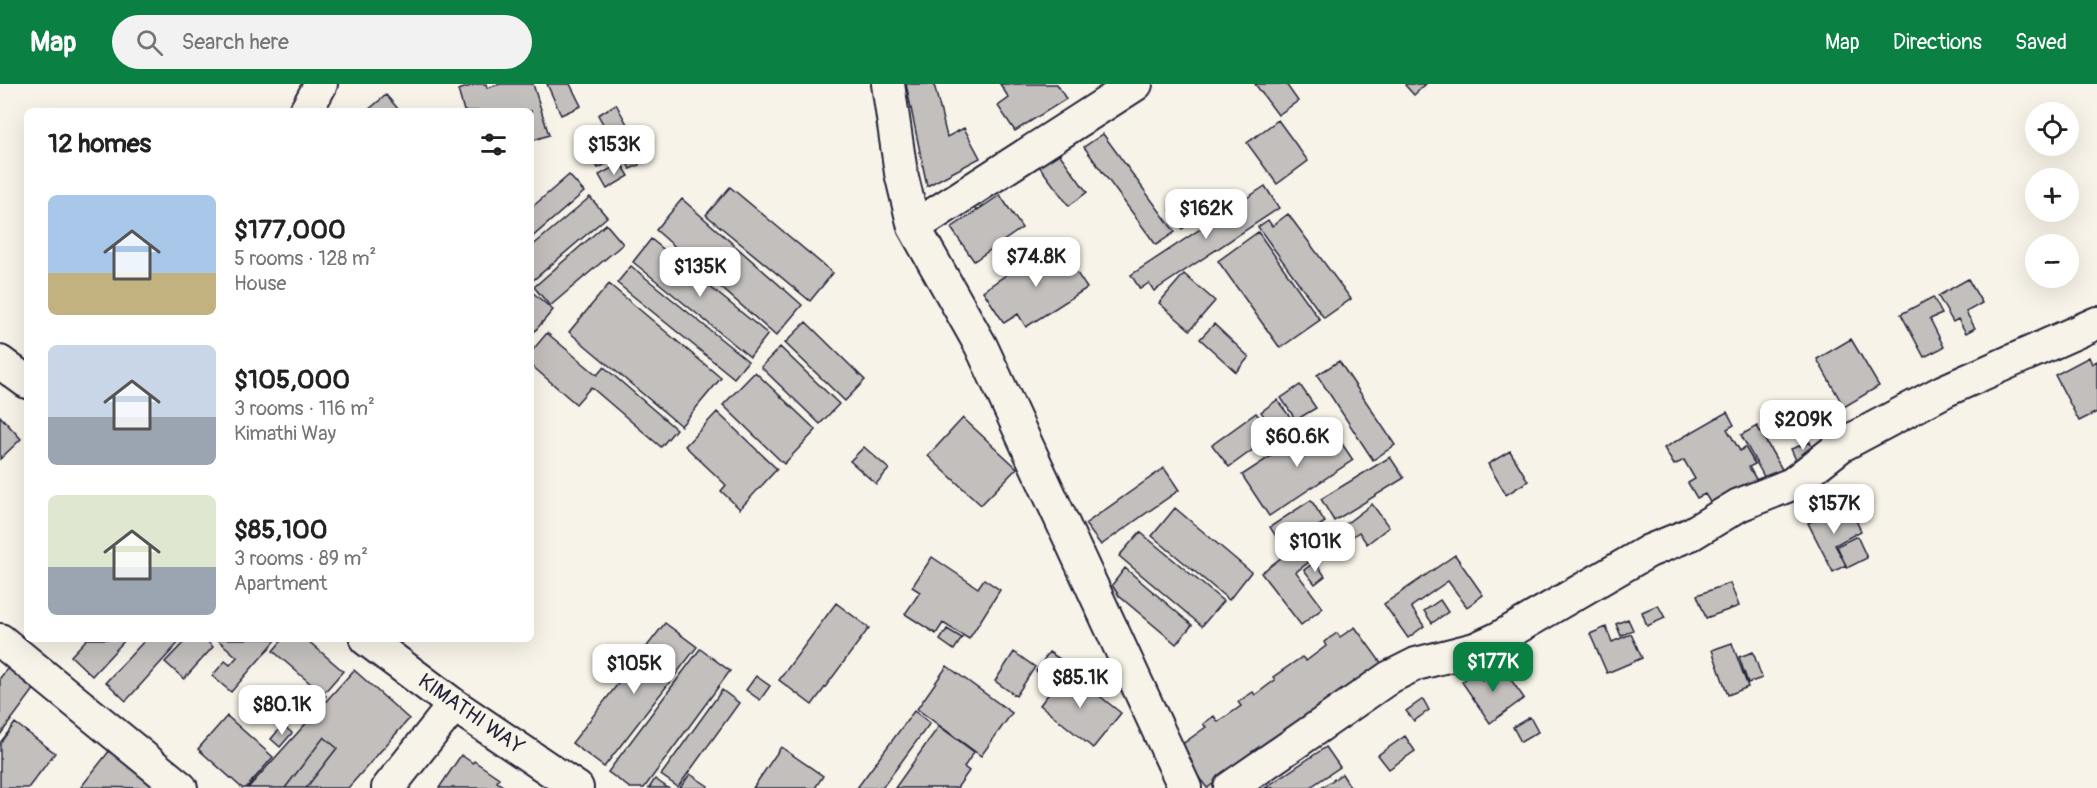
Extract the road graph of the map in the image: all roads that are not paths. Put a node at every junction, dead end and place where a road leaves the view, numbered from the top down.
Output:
1 (321, 84) edge
2 (888, 84) edge
3 (1136, 84) edge
4 (308, 108) edge
5 (914, 227) junction
6 (2097, 323) edge
7 (0, 362) edge
8 (24, 380) edge
9 (0, 640) edge
10 (370, 642) edge
11 (454, 705) junction
12 (181, 788) edge
13 (388, 788) edge
14 (577, 788) edge
15 (1185, 788) edge
16 (1230, 788) edge

1 - 4 street
2 - 5 street
3 - 5 street
5 - 15 street
6 - 16 street
7 - 8 street
9 - 12 street
10 - 11 street, KIMATHI WAY
11 - 13 street
11 - 14 street, KIMATHI WAY

